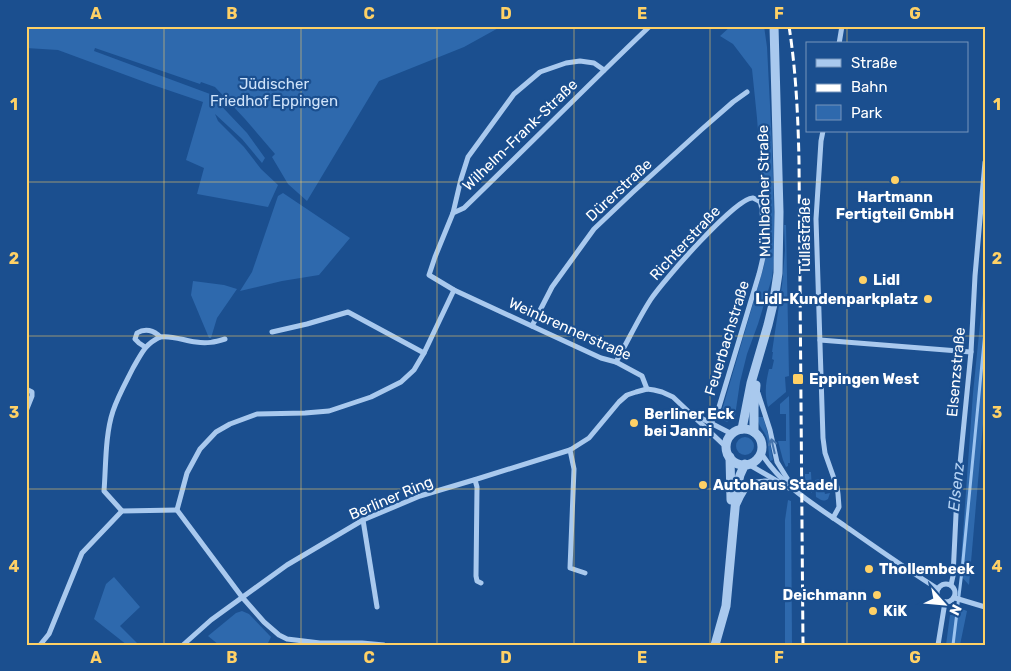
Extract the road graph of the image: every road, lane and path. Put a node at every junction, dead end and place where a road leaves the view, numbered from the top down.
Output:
1 (650, 26) edge
2 (774, 26) edge
3 (842, 26) edge
4 (839, 42) edge
5 (604, 70) junction
6 (747, 92) dead end
7 (823, 132) edge
8 (985, 162) edge
9 (750, 198) joint
10 (453, 213) junction
11 (454, 290) junction
12 (532, 326) junction
13 (272, 332) dead end
14 (160, 337) junction
15 (224, 339) dead end
16 (820, 340) junction
17 (146, 347) junction
18 (971, 352) junction
19 (424, 353) junction
20 (760, 354) junction
21 (616, 362) junction
22 (756, 385) junction
23 (26, 389) edge
24 (647, 389) junction
25 (26, 409) edge
26 (690, 413) junction
27 (711, 423) junction
28 (742, 429) junction
29 (708, 430) junction
30 (754, 432) junction
31 (732, 434) junction
32 (726, 447) junction
33 (570, 450) junction
34 (760, 453) junction
35 (730, 457) junction
36 (746, 464) junction
37 (475, 480) junction
38 (778, 482) junction
39 (794, 490) junction
40 (736, 507) junction
41 (177, 510) junction
42 (122, 511) junction
43 (833, 518) junction
44 (364, 520) junction
45 (732, 537) junction
46 (585, 573) dead end
47 (481, 583) dead end
48 (951, 585) junction
49 (938, 589) junction
50 (242, 597) junction
51 (955, 598) junction
52 (945, 602) junction
53 (378, 607) dead end
54 (985, 607) edge
55 (320, 644) edge
56 (40, 645) edge
57 (183, 645) edge
58 (384, 645) edge
59 (715, 645) edge
60 (938, 645) edge

1 - 5 street, Wilhelm-Frank-Straße
2 - 20 street, Mühlbacher Straße
3 - 4 street
5 - 10 street, Wilhelm-Frank-Straße
5 - 10 street
6 - 12 street, Dürerstraße
7 - 16 street, Tullastraße
8 - 18 street, Elsenzstraße
9 - 21 street, Richterstraße
9 - 27 street, Feuerbachstraße
10 - 11 street, Weinbrennerstraße
11 - 12 street, Weinbrennerstraße
11 - 19 street
12 - 21 street, Weinbrennerstraße
13 - 19 street
14 - 15 street
14 - 17 street
14 - 17 street
16 - 18 street
16 - 43 street, Tullastraße
17 - 42 street
18 - 48 street, Elsenzstraße
19 - 41 street
20 - 22 street, Mühlbacher Straße
20 - 28 street, Mühlbacher Straße
21 - 24 street, Weinbrennerstraße
22 - 30 street, Mühlbacher Straße
39 -> 22 street, Mühlbacher Straße
23 - 25 street
24 - 26 street
24 - 33 street, Berliner Ring
26 - 27 street
26 - 29 street
27 - 29 street, Feuerbachstraße
27 - 31 street
28 - 30 street
28 - 31 street
29 - 32 street
30 - 34 street
31 - 32 street
32 - 35 street
33 - 37 street, Berliner Ring
33 - 46 street
34 - 36 street
34 - 39 street, Mühlbacher Straße
35 - 36 street
35 - 45 street
36 - 38 street, Mühlbacher Straße
36 - 40 street
37 - 44 street, Berliner Ring
37 - 47 street
38 - 39 street, Mühlbacher Straße
38 - 40 street, Mühlbacher Straße
39 - 43 street, Mühlbacher Straße
40 - 45 street
41 - 42 street
41 - 50 street
42 - 56 street
43 - 49 street, Mühlbacher Straße
44 - 50 street, Berliner Ring
44 - 53 street
45 - 59 street
48 - 49 street
48 - 51 street
49 - 52 street
50 - 55 street
50 - 57 street, Berliner Ring
51 - 52 street
51 - 54 street
52 - 60 street
55 - 58 street

